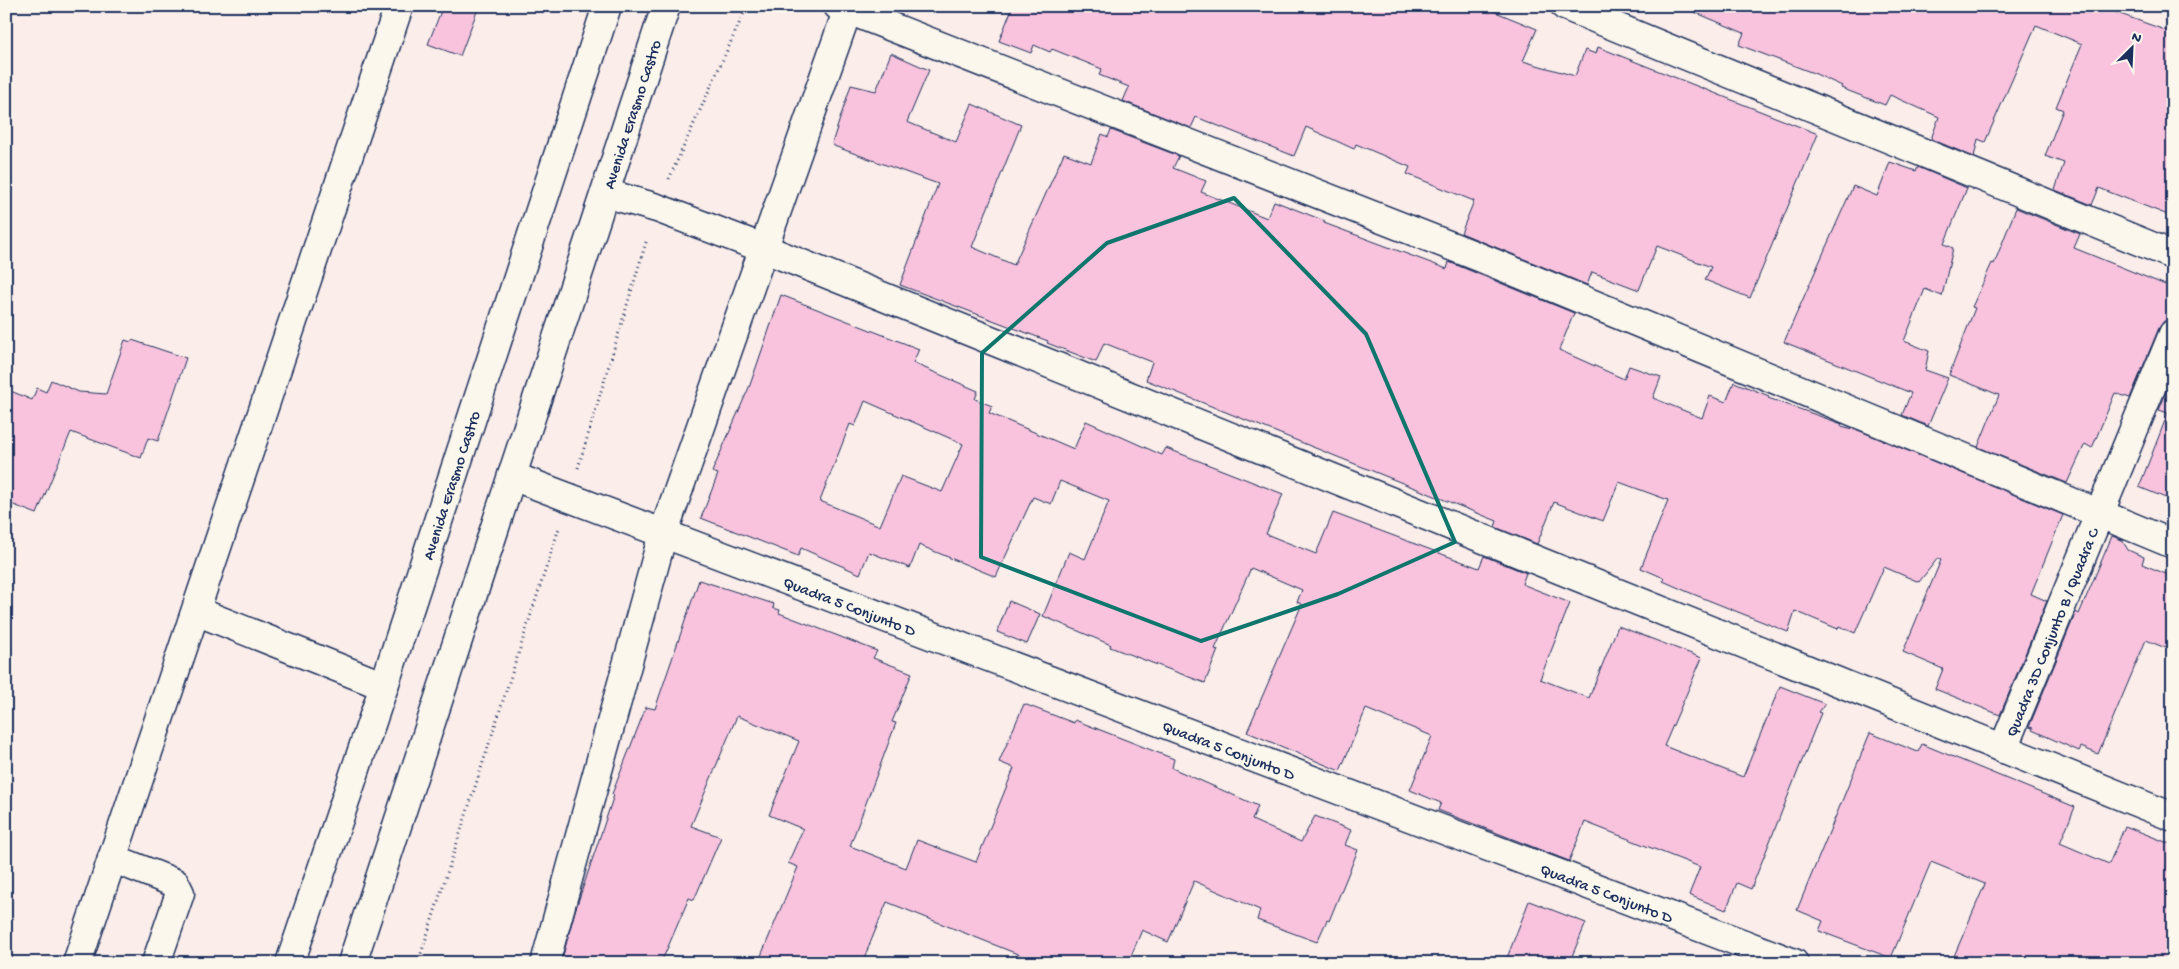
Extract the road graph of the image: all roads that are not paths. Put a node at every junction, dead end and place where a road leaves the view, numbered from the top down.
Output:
1 (400, 6) edge
2 (607, 6) edge
3 (666, 6) edge
4 (1565, 6) edge
5 (845, 8) edge
6 (605, 193) junction
7 (765, 249) junction
8 (2173, 255) edge
9 (2173, 334) edge
10 (512, 476) junction
11 (2099, 514) junction
12 (663, 534) junction
13 (2173, 544) edge
14 (196, 610) junction
15 (384, 686) junction
16 (2003, 749) junction
17 (2173, 817) edge
18 (112, 858) junction
19 (355, 962) edge
20 (77, 963) edge
21 (156, 963) edge
22 (290, 963) edge
23 (545, 963) edge
24 (1794, 963) edge

1 - 14 street
2 - 15 street, Avenida Erasmo Castro
3 - 6 street, Avenida Erasmo Castro
4 - 8 street
5 - 7 street
5 - 11 street
6 - 7 street
6 - 10 street, Avenida Erasmo Castro
7 - 12 street
7 - 16 street
9 - 11 street, Quadra 3D Conjunto B / Quadra C
10 - 12 street, Quadra 5 Conjunto D
10 - 19 street, Avenida Erasmo Castro
11 - 13 street
11 - 16 street, Quadra 3D Conjunto B / Quadra C
12 - 23 street
12 - 24 street, Quadra 5 Conjunto D
14 - 15 street
14 - 18 street
15 - 22 street, Avenida Erasmo Castro
16 - 17 street
18 - 20 street
18 - 21 street

